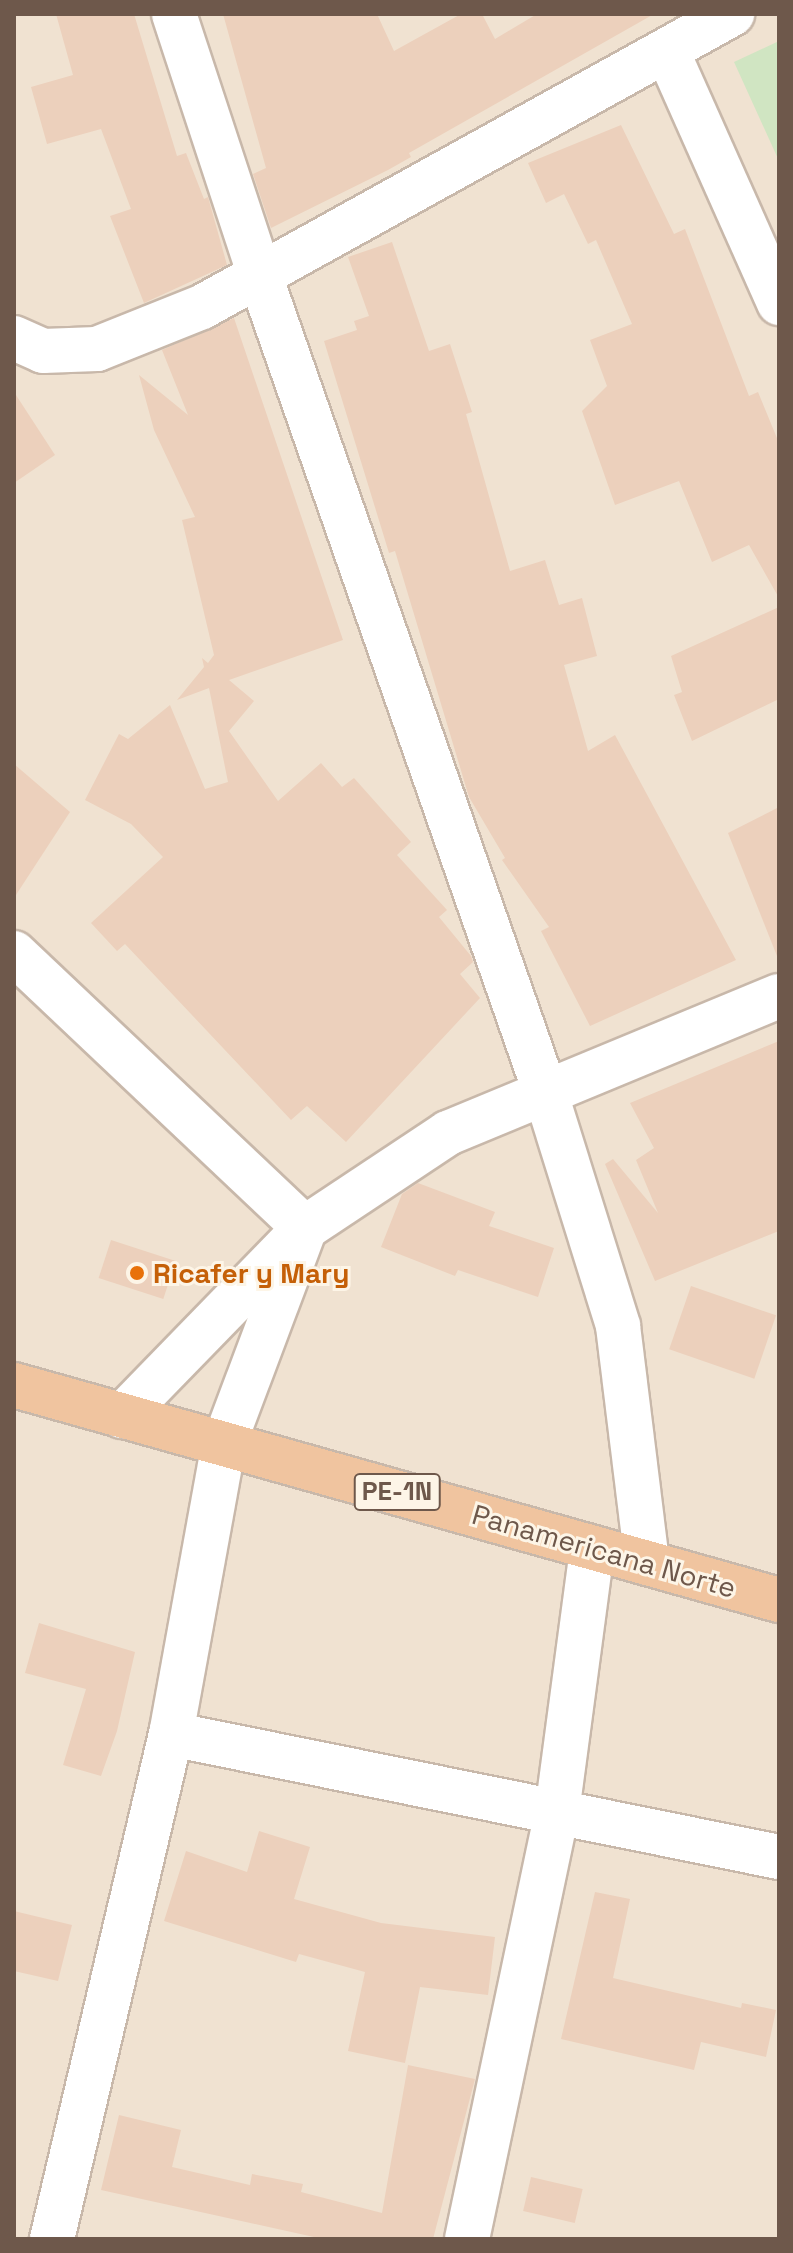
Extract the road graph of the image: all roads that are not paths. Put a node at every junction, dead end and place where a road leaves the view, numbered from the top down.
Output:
1 (174, 14) edge
2 (732, 14) edge
3 (667, 51) junction
4 (260, 276) junction
5 (779, 303) edge
6 (14, 338) edge
7 (14, 953) edge
8 (779, 996) edge
9 (545, 1091) junction
10 (305, 1228) junction
11 (14, 1385) edge
12 (122, 1416) junction
13 (224, 1443) junction
14 (592, 1548) junction
15 (647, 1562) junction
16 (779, 1600) edge
17 (171, 1734) junction
18 (557, 1812) junction
19 (779, 1857) edge
20 (52, 2239) edge
21 (467, 2239) edge

1 - 4 street
2 - 3 street
3 - 4 street
3 - 5 street
4 - 6 street
4 - 9 street
7 - 10 street
8 - 9 street
9 - 10 street
9 - 15 street
10 - 12 street
10 - 13 street
11 - 12 highway, Panamericana Norte / PE-1N
12 - 13 highway, Panamericana Norte / PE-1N
13 - 14 highway, Panamericana Norte / PE-1N
13 - 17 street
14 - 15 highway, Panamericana Norte / PE-1N
14 - 18 street
15 - 16 highway, Panamericana Norte / PE-1N
17 - 18 street
17 - 20 street
18 - 19 street
18 - 21 street

